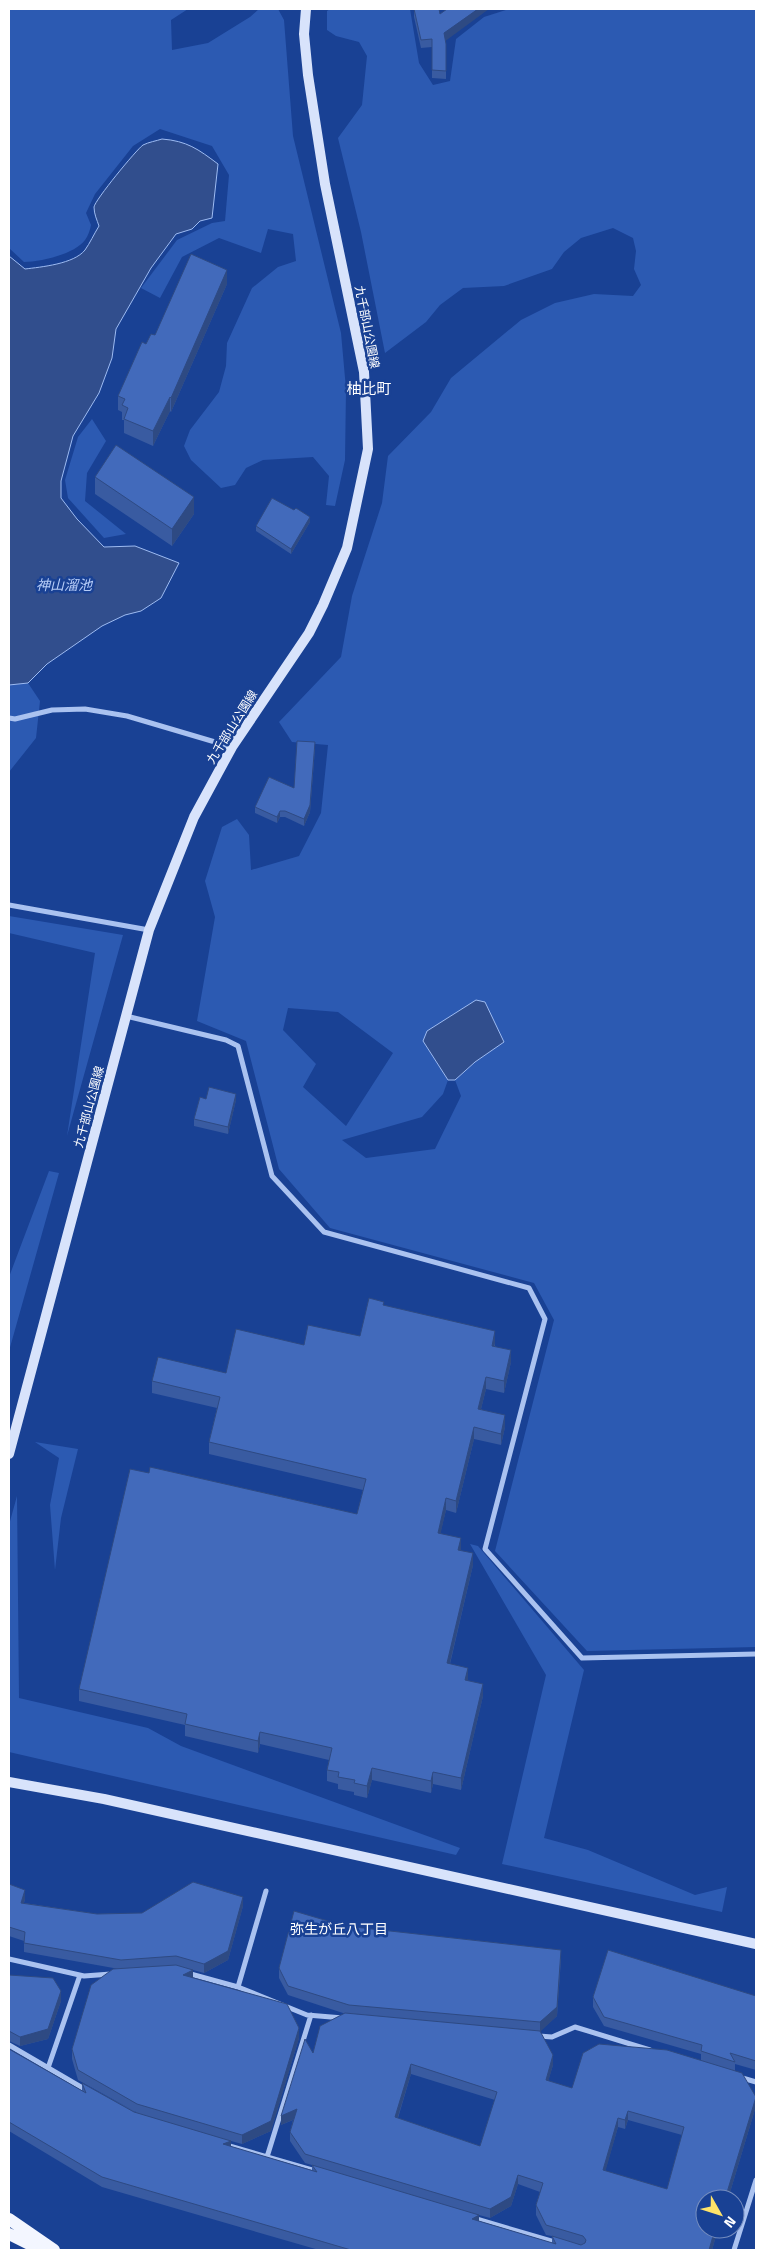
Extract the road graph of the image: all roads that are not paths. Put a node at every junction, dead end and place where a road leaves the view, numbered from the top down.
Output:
1 (306, 9) edge
2 (9, 718) edge
3 (232, 747) junction
4 (9, 905) edge
5 (149, 930) junction
6 (126, 1016) junction
7 (9, 1454) edge
8 (756, 1654) edge
9 (9, 1782) edge
10 (266, 1891) dead end
11 (756, 1944) edge
12 (9, 1959) edge
13 (176, 1970) edge
14 (121, 1974) edge
15 (80, 1975) junction
16 (238, 1986) junction
17 (311, 2015) junction
18 (350, 2019) edge
19 (532, 2035) edge
20 (9, 2045) edge
21 (661, 2053) edge
22 (48, 2068) junction
23 (737, 2076) edge
24 (756, 2082) edge
25 (95, 2095) edge
26 (220, 2143) edge
27 (267, 2157) junction
28 (324, 2174) edge
29 (756, 2180) edge
30 (468, 2216) edge
31 (9, 2219) edge
32 (9, 2234) edge
33 (563, 2245) edge
34 (41, 2250) edge
35 (54, 2250) edge
36 (734, 2250) edge

1 - 3 main road, 九千部山公園線
2 - 3 street
3 - 5 main road, 九千部山公園線
4 - 5 street
5 - 6 main road, 九千部山公園線
6 - 7 main road, 九千部山公園線
6 - 8 street
9 - 11 main road
10 - 16 street
12 - 15 street
13 - 16 street
14 - 15 street
15 - 22 street
16 - 17 street
17 - 18 street
17 - 27 street
19 - 21 street
20 - 22 street
22 - 25 street
23 - 24 street
26 - 27 street
27 - 28 street
29 - 36 street
30 - 33 street
31 - 35 main road
32 - 34 main road

